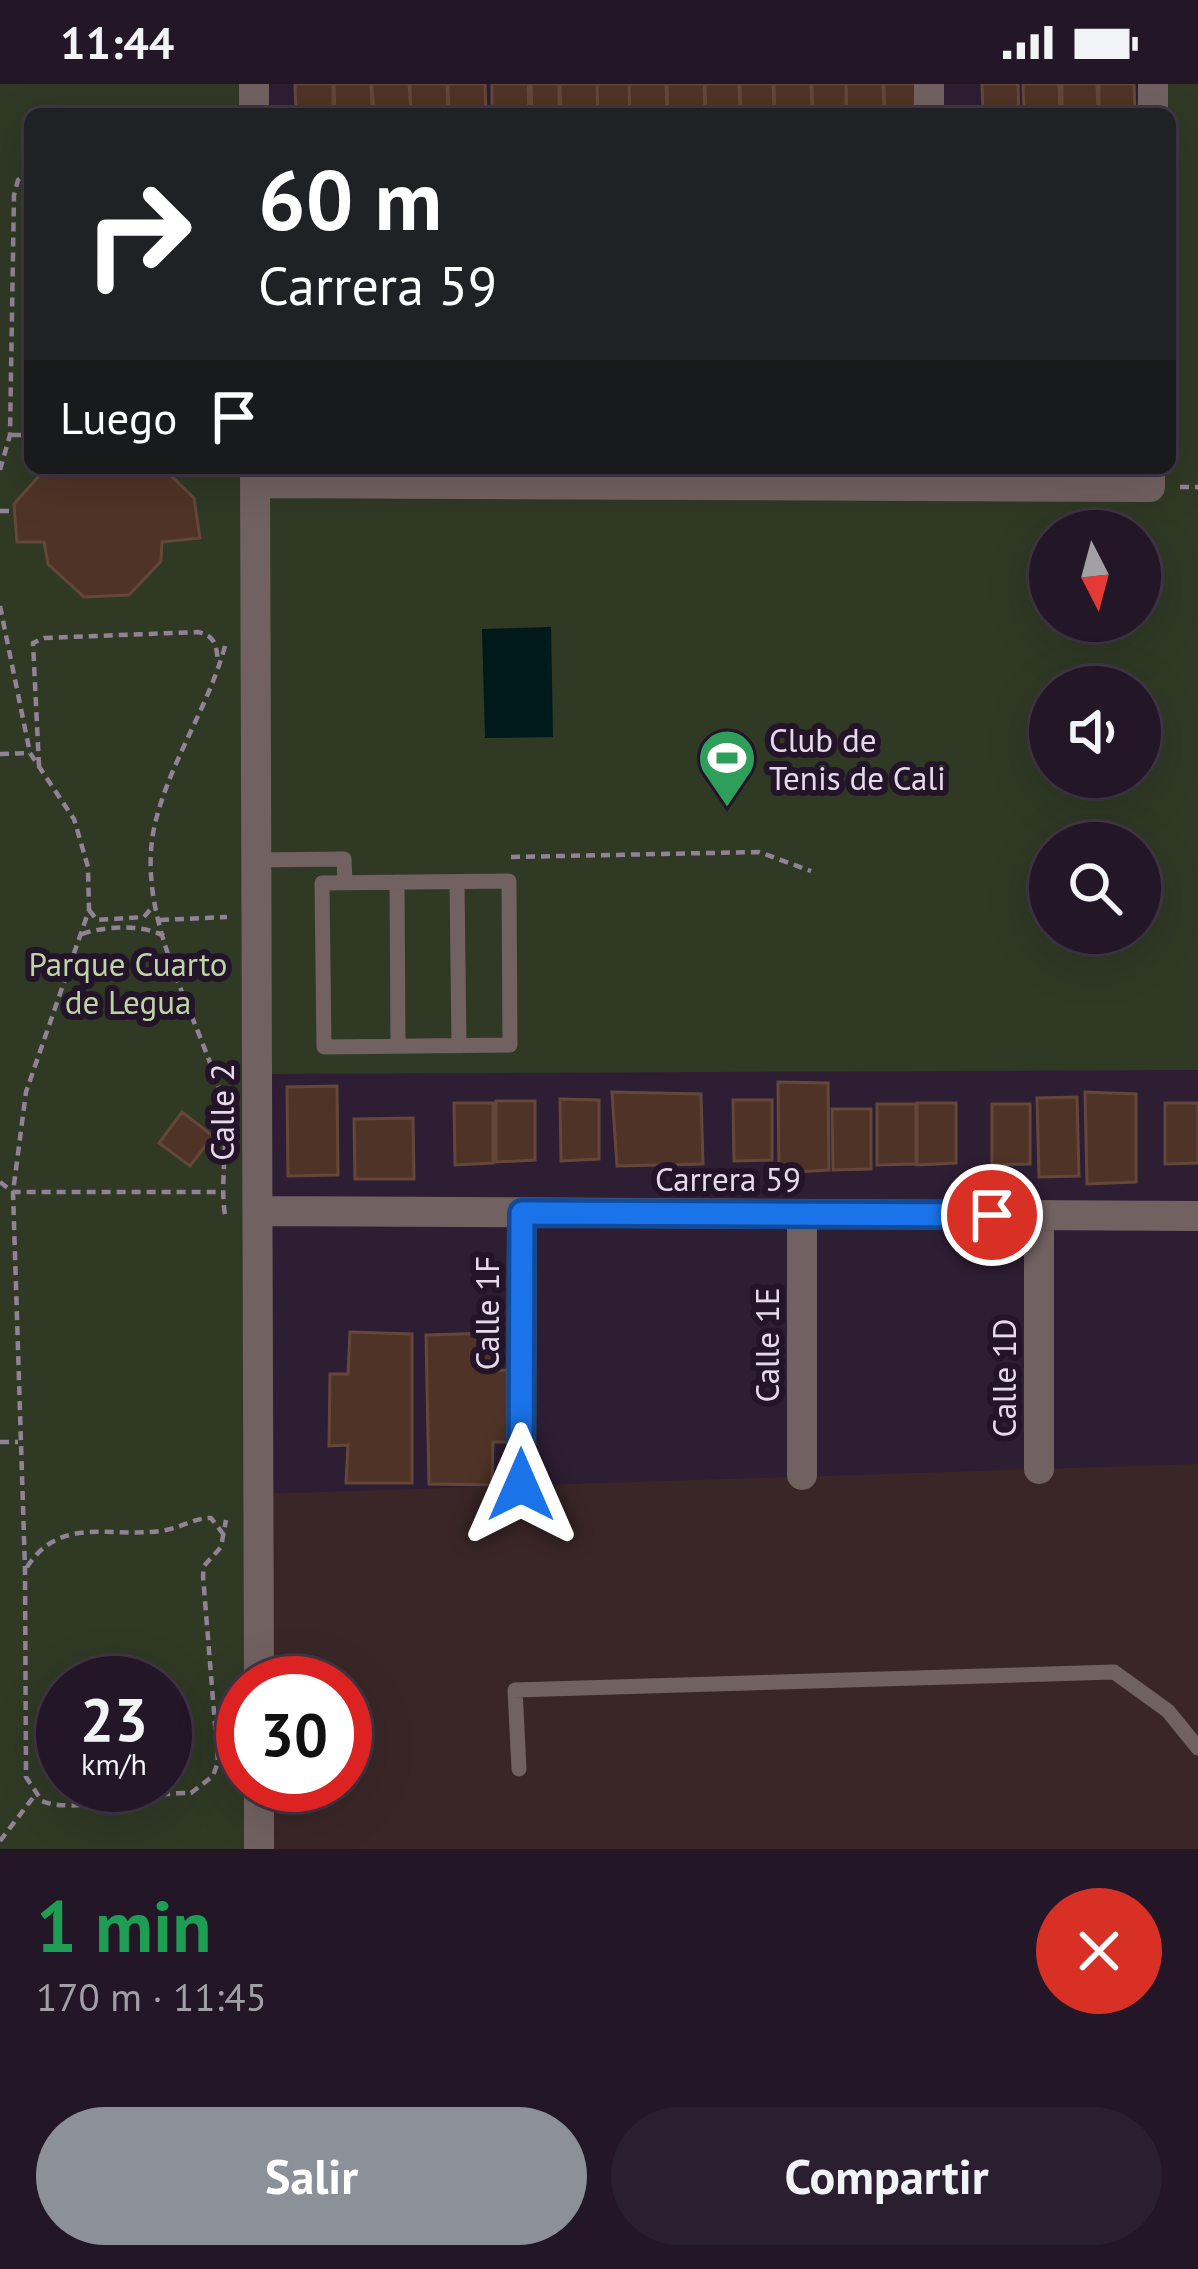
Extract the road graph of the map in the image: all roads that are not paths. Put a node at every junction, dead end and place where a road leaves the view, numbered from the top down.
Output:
1 (255, 476) edge
2 (929, 476) edge
3 (1150, 478) edge
4 (256, 860) junction
5 (345, 882) junction
6 (397, 882) junction
7 (458, 882) junction
8 (398, 1046) junction
9 (459, 1046) junction
10 (258, 1211) junction
11 (522, 1213) junction
12 (802, 1214) junction
13 (1039, 1215) junction
14 (1198, 1216) edge
15 (1039, 1468) dead end
16 (802, 1475) dead end
17 (521, 1485) dead end
18 (259, 1656) edge
19 (1198, 1748) edge
20 (519, 1769) dead end
21 (259, 1812) edge
22 (259, 1849) edge

1 - 2 street
1 - 4 street, Calle 2
2 - 3 street
4 - 5 lane
4 - 10 street, Calle 2
5 - 6 lane
5 - 8 lane
6 - 7 lane
6 - 8 lane
7 - 9 lane
7 - 9 lane
8 - 9 lane
10 - 11 street, Carrera 59
10 - 18 street, Calle 2
11 - 12 street, Carrera 59
11 - 17 street, Calle 1F
12 - 13 street, Carrera 59
12 - 16 street, Calle 1E
13 - 14 street, Carrera 59
13 - 15 street, Calle 1D
19 - 20 lane
21 - 22 street

